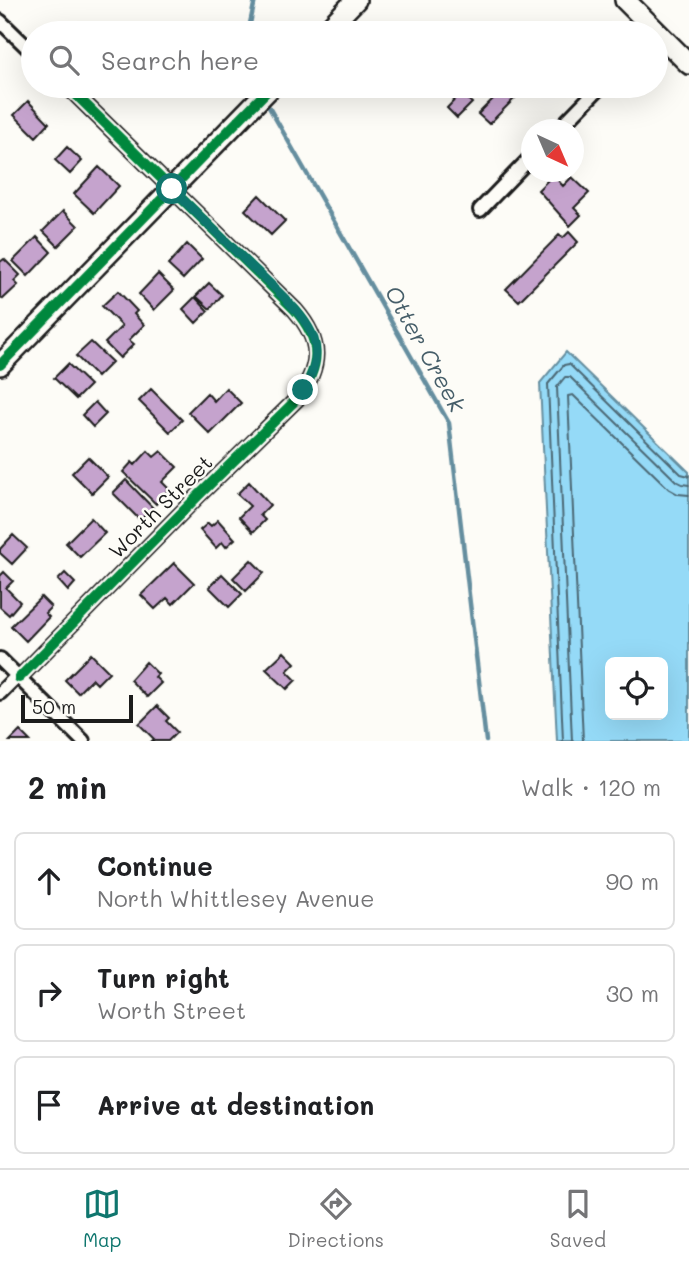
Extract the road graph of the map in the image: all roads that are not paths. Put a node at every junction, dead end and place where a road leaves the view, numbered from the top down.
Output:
1 (356, 0) edge
2 (625, 0) edge
3 (336, 21) edge
4 (645, 21) edge
5 (3, 30) edge
6 (21, 44) edge
7 (668, 44) edge
8 (689, 64) edge
9 (78, 98) edge
10 (260, 98) edge
11 (589, 98) edge
12 (569, 119) edge
13 (521, 166) edge
14 (172, 189) junction
15 (480, 209) dead end
16 (0, 365) edge
17 (0, 659) edge
18 (18, 677) junction
19 (0, 693) edge
20 (83, 741) edge

1 - 3 street
2 - 4 street
5 - 6 street
7 - 8 street
9 - 14 street
10 - 14 street
11 - 12 street
13 - 15 street
14 - 16 street
14 - 18 street, Worth Street
17 - 18 street
18 - 19 street, Worth Street
18 - 20 street

